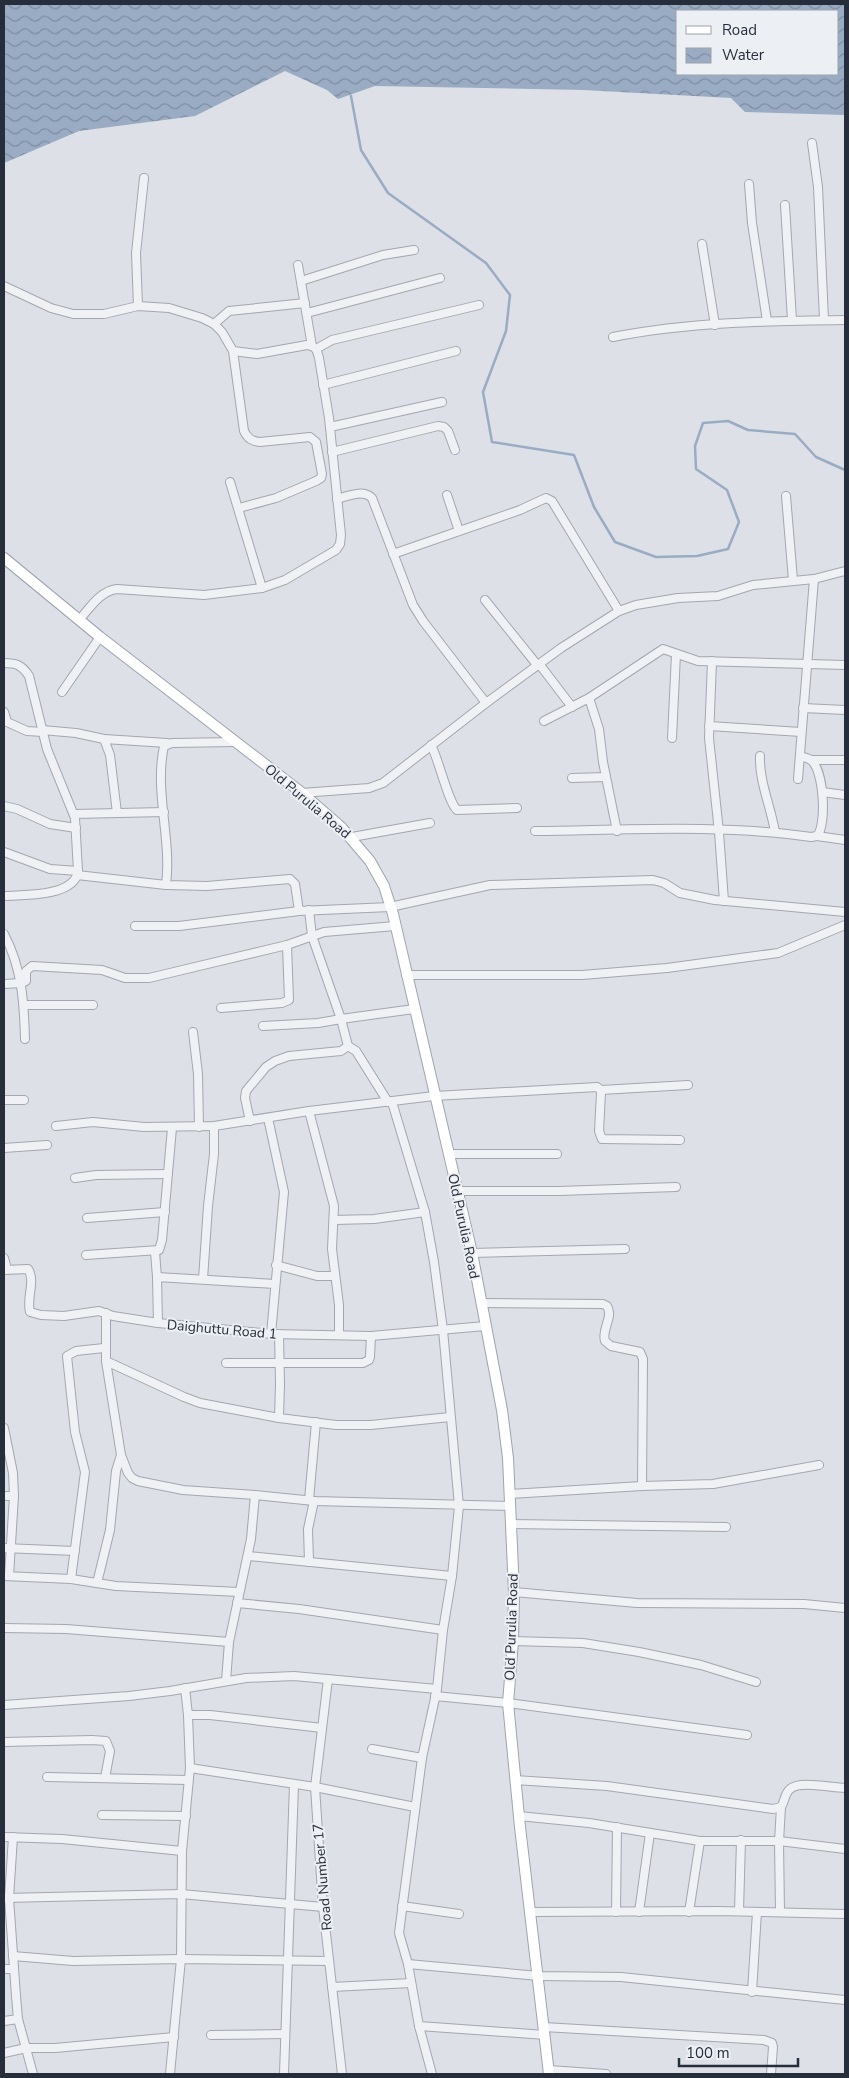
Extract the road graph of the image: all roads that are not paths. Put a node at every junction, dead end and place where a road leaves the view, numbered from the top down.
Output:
1 (812, 143) dead end
2 (144, 178) dead end
3 (748, 184) dead end
4 (786, 205) dead end
5 (702, 244) dead end
6 (414, 250) dead end
7 (298, 265) dead end
8 (440, 278) dead end
9 (301, 281) junction
10 (4, 286) edge
11 (305, 303) junction
12 (479, 305) dead end
13 (138, 306) junction
14 (307, 313) junction
15 (792, 320) junction
16 (824, 320) junction
17 (845, 320) edge
18 (767, 321) junction
19 (214, 324) junction
20 (715, 325) junction
21 (612, 337) dead end
22 (314, 347) junction
23 (233, 351) junction
24 (456, 351) dead end
25 (323, 384) junction
26 (442, 402) dead end
27 (330, 427) junction
28 (455, 450) dead end
29 (332, 452) junction
30 (230, 482) dead end
31 (447, 495) dead end
32 (786, 496) dead end
33 (337, 499) junction
34 (239, 508) junction
35 (459, 531) junction
36 (393, 554) junction
37 (4, 558) edge
38 (845, 571) edge
39 (814, 579) junction
40 (793, 580) junction
41 (262, 588) junction
42 (484, 600) dead end
43 (619, 611) junction
44 (79, 620) junction
45 (100, 636) junction
46 (676, 654) junction
47 (712, 661) junction
48 (4, 662) edge
49 (808, 664) junction
50 (845, 665) edge
51 (538, 666) junction
52 (62, 692) dead end
53 (589, 698) junction
54 (486, 703) junction
55 (572, 707) junction
56 (803, 708) junction
57 (845, 710) edge
58 (4, 712) edge
59 (544, 721) dead end
60 (709, 726) junction
61 (42, 731) junction
62 (802, 732) junction
63 (672, 738) dead end
64 (104, 739) junction
65 (235, 742) junction
66 (167, 743) junction
67 (431, 745) junction
68 (760, 756) dead end
69 (800, 756) junction
70 (811, 760) junction
71 (845, 760) edge
72 (606, 777) junction
73 (572, 778) dead end
74 (798, 779) dead end
75 (822, 792) junction
76 (302, 794) junction
77 (845, 795) edge
78 (4, 806) edge
79 (517, 808) dead end
80 (164, 812) junction
81 (117, 813) junction
82 (74, 814) junction
83 (430, 823) dead end
84 (76, 828) junction
85 (616, 830) junction
86 (718, 831) junction
87 (536, 832) dead end
88 (775, 832) junction
89 (817, 836) junction
90 (352, 837) junction
91 (845, 840) edge
92 (4, 852) edge
93 (77, 873) junction
94 (166, 885) junction
95 (4, 896) edge
96 (724, 901) junction
97 (390, 907) junction
98 (309, 910) junction
99 (299, 911) junction
100 (845, 912) edge
101 (135, 926) dead end
102 (395, 926) junction
103 (845, 926) edge
104 (4, 934) edge
105 (312, 936) junction
106 (287, 945) junction
107 (406, 975) junction
108 (22, 983) junction
109 (4, 984) edge
110 (24, 1005) junction
111 (93, 1005) dead end
112 (221, 1008) dead end
113 (414, 1009) junction
114 (341, 1018) junction
115 (263, 1026) dead end
116 (193, 1032) dead end
117 (25, 1039) dead end
118 (348, 1046) junction
119 (688, 1085) dead end
120 (601, 1090) junction
121 (434, 1096) junction
122 (4, 1100) edge
123 (24, 1100) dead end
124 (392, 1102) junction
125 (308, 1111) junction
126 (268, 1118) junction
127 (250, 1121) junction
128 (56, 1126) dead end
129 (214, 1126) junction
130 (199, 1127) junction
131 (172, 1128) junction
132 (680, 1140) dead end
133 (47, 1145) dead end
134 (4, 1148) edge
135 (448, 1154) junction
136 (557, 1154) dead end
137 (168, 1174) junction
138 (75, 1178) dead end
139 (676, 1187) dead end
140 (458, 1191) junction
141 (165, 1212) junction
142 (425, 1212) junction
143 (88, 1218) dead end
144 (334, 1220) junction
145 (625, 1249) dead end
146 (155, 1252) junction
147 (472, 1253) junction
148 (86, 1255) dead end
149 (4, 1258) edge
150 (276, 1265) junction
151 (5, 1269) edge
152 (336, 1276) junction
153 (157, 1277) junction
154 (203, 1279) junction
155 (275, 1284) junction
156 (481, 1303) junction
157 (106, 1313) junction
158 (158, 1323) junction
159 (485, 1326) junction
160 (443, 1330) junction
161 (275, 1334) junction
162 (339, 1335) junction
163 (370, 1336) junction
164 (104, 1348) junction
165 (106, 1361) junction
166 (226, 1363) dead end
167 (280, 1364) junction
168 (450, 1417) junction
169 (279, 1418) junction
170 (316, 1422) junction
171 (4, 1428) edge
172 (121, 1455) junction
173 (819, 1465) dead end
174 (642, 1486) junction
175 (510, 1494) junction
176 (4, 1496) edge
177 (14, 1496) junction
178 (255, 1496) junction
179 (312, 1500) junction
180 (459, 1506) junction
181 (510, 1506) junction
182 (510, 1524) junction
183 (726, 1527) dead end
184 (7, 1548) edge
185 (75, 1551) junction
186 (248, 1556) junction
187 (309, 1562) junction
188 (6, 1576) edge
189 (452, 1576) junction
190 (71, 1579) junction
191 (97, 1583) junction
192 (239, 1592) junction
193 (514, 1592) junction
194 (237, 1603) junction
195 (845, 1608) edge
196 (4, 1628) edge
197 (443, 1630) junction
198 (513, 1641) junction
199 (229, 1642) junction
200 (328, 1680) junction
201 (226, 1681) junction
202 (756, 1682) dead end
203 (185, 1688) junction
204 (436, 1692) junction
205 (508, 1703) junction
206 (4, 1705) edge
207 (188, 1715) junction
208 (322, 1728) junction
209 (747, 1735) dead end
210 (4, 1742) edge
211 (372, 1749) dead end
212 (422, 1758) junction
213 (190, 1768) junction
214 (47, 1777) dead end
215 (105, 1778) junction
216 (188, 1780) junction
217 (515, 1780) junction
218 (294, 1784) junction
219 (315, 1787) junction
220 (845, 1788) edge
221 (415, 1807) junction
222 (781, 1807) junction
223 (102, 1815) dead end
224 (186, 1816) junction
225 (519, 1816) junction
226 (617, 1827) junction
227 (650, 1834) junction
228 (4, 1837) edge
229 (13, 1837) junction
230 (741, 1840) junction
231 (700, 1841) junction
232 (779, 1841) junction
233 (845, 1849) edge
234 (182, 1851) junction
235 (181, 1894) junction
236 (7, 1898) edge
237 (290, 1903) junction
238 (402, 1906) junction
239 (323, 1907) junction
240 (530, 1912) junction
241 (616, 1912) junction
242 (639, 1912) junction
243 (689, 1912) junction
244 (739, 1912) junction
245 (756, 1912) junction
246 (780, 1912) junction
247 (459, 1914) dead end
248 (845, 1914) edge
249 (7, 1929) edge
250 (13, 1956) junction
251 (181, 1959) junction
252 (288, 1960) junction
253 (329, 1961) junction
254 (408, 1964) junction
255 (4, 1969) edge
256 (14, 1969) junction
257 (539, 1976) junction
258 (412, 1983) junction
259 (332, 1987) junction
260 (752, 1992) junction
261 (845, 2000) edge
262 (18, 2019) junction
263 (4, 2021) edge
264 (419, 2026) junction
265 (545, 2031) junction
266 (285, 2034) junction
267 (211, 2035) dead end
268 (174, 2037) junction
269 (26, 2048) junction
270 (4, 2053) edge
271 (549, 2072) edge
272 (33, 2074) edge
273 (170, 2074) edge
274 (284, 2074) edge
275 (342, 2074) edge
276 (432, 2074) edge
277 (606, 2074) edge
278 (770, 2074) edge

1 - 16 street
2 - 13 street
3 - 18 street
4 - 15 street
5 - 20 street
6 - 9 street
7 - 9 street
8 - 14 street
9 - 11 street
10 - 13 street
11 - 14 street
11 - 19 street
12 - 22 street
13 - 19 street
14 - 22 street
15 - 16 street
15 - 18 street
16 - 17 street
18 - 20 street
19 - 23 street
20 - 21 street
22 - 23 street
22 - 25 street
23 - 34 street
24 - 25 street
25 - 27 street
26 - 27 street
27 - 29 street
28 - 29 street
29 - 33 street
30 - 34 street
31 - 35 street
32 - 40 street
33 - 36 street
33 - 41 street
34 - 41 street
35 - 36 street
35 - 43 street
36 - 54 street
37 - 44 main road, Old Purulia Road
38 - 39 street
39 - 40 street
39 - 49 street
40 - 43 street
41 - 44 street
42 - 51 street
43 - 51 street
44 - 45 main road, Old Purulia Road
45 - 52 street
45 - 65 main road, Old Purulia Road
46 - 47 street
46 - 53 street
46 - 63 street
47 - 49 street
47 - 60 street
48 - 61 street
49 - 50 street
49 - 56 street
51 - 54 street
51 - 55 street
53 - 55 street
53 - 72 street
54 - 67 street
55 - 59 street
56 - 57 street
56 - 62 street
58 - 61 street
60 - 62 street
60 - 86 street
61 - 64 street
61 - 82 street
62 - 69 street
64 - 66 street
64 - 81 street
65 - 66 street
65 - 76 main road, Old Purulia Road
66 - 80 street
67 - 76 street
67 - 79 street
68 - 88 street
69 - 70 street
69 - 74 street
70 - 71 street
70 - 75 street
72 - 73 street
72 - 85 street
75 - 77 street
75 - 89 street
76 - 90 main road, Old Purulia Road
78 - 84 street
80 - 81 street
80 - 94 street
81 - 82 street
82 - 84 street
83 - 90 street
84 - 93 street
85 - 86 street
85 - 87 street
86 - 88 street
86 - 96 street
88 - 89 street
89 - 91 street
90 - 97 main road, Old Purulia Road
92 - 93 street
93 - 94 street
93 - 95 street
94 - 99 street
96 - 97 street
96 - 100 street
97 - 98 street
97 - 102 main road, Old Purulia Road
98 - 99 street
98 - 105 street
99 - 101 street
102 - 105 street
102 - 107 main road, Old Purulia Road
103 - 107 street
104 - 108 street
105 - 106 street
105 - 114 street
106 - 108 street
106 - 112 street
107 - 113 main road, Old Purulia Road
108 - 109 street
108 - 110 street
110 - 111 street
110 - 117 street
113 - 114 street
113 - 121 main road, Old Purulia Road
114 - 115 street
114 - 118 street
116 - 130 street
118 - 124 street
118 - 127 street
119 - 120 street
120 - 121 street
120 - 132 street
121 - 124 street
121 - 135 main road, Old Purulia Road
122 - 123 street
124 - 125 street
124 - 142 street
125 - 126 street
125 - 144 street
126 - 127 street
126 - 150 street
127 - 129 street
128 - 131 street
129 - 130 street
129 - 154 street
130 - 131 street
131 - 137 street
133 - 134 street
135 - 136 street
135 - 140 main road, Old Purulia Road
137 - 138 street
137 - 141 street
139 - 140 street
140 - 147 main road, Old Purulia Road
141 - 143 street
141 - 146 street
142 - 144 street
142 - 160 street
144 - 152 street
145 - 147 street
146 - 148 street
146 - 153 street
147 - 156 main road, Old Purulia Road
149 - 151 street
150 - 152 street
150 - 155 street
151 - 157 street, Daighuttu Road 1
152 - 162 street
153 - 154 street
153 - 158 street
154 - 155 street
155 - 161 street
156 - 159 main road, Old Purulia Road
156 - 174 street
157 - 158 street, Daighuttu Road 1
157 - 164 street
158 - 161 street, Daighuttu Road 1
159 - 160 street, Daighuttu Road 1
159 - 175 main road, Old Purulia Road
160 - 163 street, Daighuttu Road 1
160 - 168 street
161 - 162 street, Daighuttu Road 1
161 - 167 street
162 - 163 street, Daighuttu Road 1
163 - 167 street
164 - 165 street
164 - 185 street
165 - 169 street
165 - 172 street
166 - 167 street
167 - 169 street
168 - 170 street
168 - 180 street
169 - 170 street
170 - 179 street
171 - 177 street
172 - 178 street
172 - 191 street
173 - 174 street
174 - 175 street
175 - 181 main road, Old Purulia Road
176 - 177 street
177 - 184 street
178 - 179 street
178 - 186 street
179 - 180 street
179 - 187 street
180 - 181 street
180 - 189 street
181 - 182 main road, Old Purulia Road
182 - 183 street
182 - 193 main road, Old Purulia Road
184 - 185 street
184 - 188 street
185 - 190 street
186 - 187 street
186 - 192 street
187 - 189 street
188 - 190 street
189 - 197 street
190 - 191 street
191 - 192 street
192 - 194 street
193 - 195 street
193 - 198 main road, Old Purulia Road
194 - 197 street
194 - 199 street
196 - 199 street
197 - 204 street
198 - 202 street
198 - 205 main road, Old Purulia Road
199 - 201 street
200 - 201 street
200 - 204 street
200 - 208 street, Road Number 17
201 - 203 street
203 - 206 street
203 - 207 street
204 - 205 street
204 - 212 street
205 - 209 street
205 - 217 main road, Old Purulia Road
207 - 208 street
207 - 213 street
208 - 219 street, Road Number 17
210 - 215 street
211 - 212 street
212 - 221 street
213 - 216 street
213 - 218 street
214 - 215 street
215 - 216 street
216 - 224 street
217 - 222 street
217 - 225 main road, Old Purulia Road
218 - 219 street
218 - 237 street
219 - 221 street
219 - 239 street, Road Number 17
220 - 222 street
221 - 238 street
222 - 232 street
223 - 224 street
224 - 234 street
225 - 226 street
225 - 240 main road, Old Purulia Road
226 - 227 street
226 - 241 street
227 - 231 street
227 - 242 street
228 - 229 street
229 - 234 street
229 - 236 street
230 - 231 street
230 - 232 street
230 - 244 street
231 - 243 street
232 - 233 street
232 - 246 street
234 - 235 street
235 - 236 street
235 - 237 street
235 - 251 street
236 - 249 street
237 - 239 street
237 - 252 street
238 - 247 street
238 - 254 street
239 - 253 street, Road Number 17
240 - 241 street
240 - 257 main road, Old Purulia Road
241 - 242 street
242 - 243 street
243 - 244 street
244 - 245 street
245 - 246 street
245 - 260 street
246 - 248 street
249 - 250 street
250 - 251 street
250 - 256 street
251 - 252 street
251 - 268 street
252 - 253 street
252 - 266 street
253 - 259 street, Road Number 17
254 - 257 street
254 - 258 street
255 - 256 street
256 - 262 street
257 - 260 street
257 - 265 main road, Old Purulia Road
258 - 259 street
258 - 264 street
259 - 275 street, Road Number 17
260 - 261 street
262 - 263 street
262 - 269 street
264 - 265 street
264 - 276 street
265 - 271 main road, Old Purulia Road
265 - 278 street
266 - 267 street
266 - 274 street
268 - 269 street
268 - 273 street
269 - 270 street
269 - 272 street
271 - 277 street

